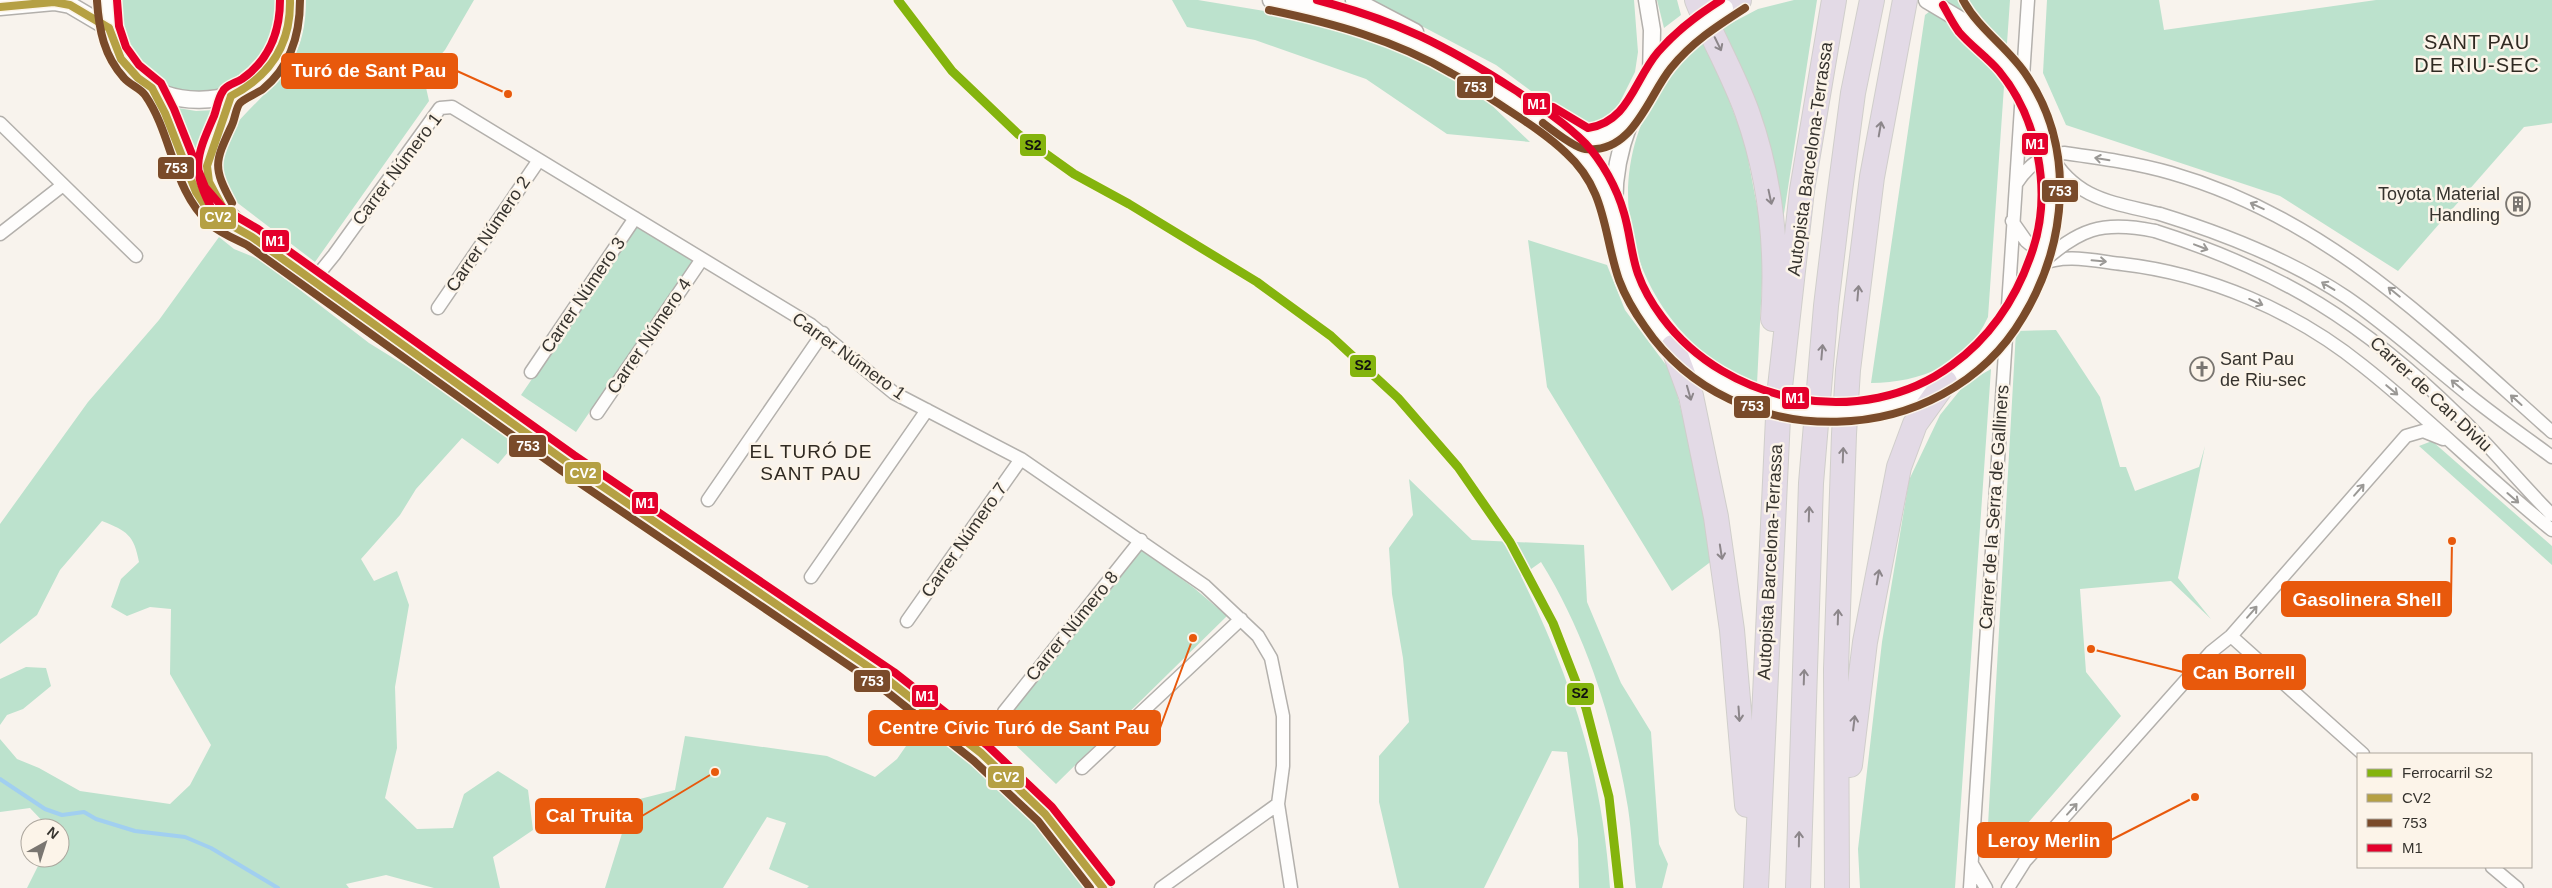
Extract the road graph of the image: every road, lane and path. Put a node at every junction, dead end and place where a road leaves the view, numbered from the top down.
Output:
1 (107, 0) edge
2 (290, 0) edge
3 (1271, 0) edge
4 (1320, 0) edge
5 (1354, 0) edge
6 (1647, 0) edge
7 (1696, 0) edge
8 (1834, 0) edge
9 (1872, 0) edge
10 (1905, 0) edge
11 (1952, 0) edge
12 (2028, 0) edge
13 (68, 2) edge
14 (1736, 2) edge
15 (1931, 2) edge
16 (0, 7) edge
17 (1964, 22) junction
18 (109, 28) junction
19 (1415, 32) junction
20 (1651, 78) junction
21 (152, 88) junction
22 (231, 96) junction
23 (2020, 107) junction
24 (1630, 119) junction
25 (0, 124) edge
26 (1583, 144) junction
27 (2045, 146) junction
28 (2064, 153) junction
29 (539, 160) junction
30 (63, 185) junction
31 (2014, 187) junction
32 (1615, 215) junction
33 (636, 218) junction
34 (2012, 221) junction
35 (0, 234) edge
36 (252, 237) junction
37 (136, 256) dead end
38 (702, 259) junction
39 (2045, 262) junction
40 (312, 282) junction
41 (2006, 306) junction
42 (438, 308) dead end
43 (823, 333) junction
44 (1673, 348) junction
45 (531, 372) dead end
46 (1945, 382) junction
47 (1779, 396) junction
48 (927, 410) junction
49 (597, 413) dead end
50 (2552, 432) edge
51 (2448, 441) junction
52 (2552, 457) edge
53 (1021, 459) junction
54 (708, 500) dead end
55 (2552, 515) edge
56 (2552, 530) edge
57 (1141, 540) junction
58 (812, 577) dead end
59 (1241, 619) junction
60 (907, 621) dead end
61 (2231, 636) junction
62 (1004, 712) dead end
63 (2362, 753) edge
64 (1082, 768) dead end
65 (1278, 804) junction
66 (1972, 864) junction
67 (2493, 868) edge
68 (1837, 882) edge
69 (1103, 888) edge
70 (1161, 888) edge
71 (1291, 888) edge
72 (1756, 888) edge
73 (1798, 888) edge
74 (1970, 888) edge
75 (1986, 888) edge
76 (2008, 888) edge
77 (2517, 888) edge

1 - 18 street
2 - 22 street
3 - 26 street
4 - 19 street
5 - 19 street
6 - 20 street
7 -> 47 highway
8 - 47 highway, Autopista Barcelona-Terrassa
73 -> 9 highway, Autopista Barcelona-Terrassa
68 -> 10 highway
11 - 17 street
12 - 23 street, Carrer de la Serra de Galliners
13 - 16 street
13 - 18 street
14 - 20 street, bridge
15 - 17 street
17 - 27 street, bridge
18 - 21 street
19 - 26 street
20 - 24 street
21 - 22 street
21 - 36 street
22 - 36 street
23 - 28 street
23 - 31 street, Carrer de la Serra de Galliners
24 - 26 street
24 - 32 street
25 - 30 street
26 - 32 street
27 - 39 street, bridge
52 -> 27 street, Carrer de Can Diviu, bridge
28 - 31 street
50 -> 28 street
29 - 33 street, Carrer Número 1
29 - 40 street, Carrer Número 1
29 - 42 street, Carrer Número 2
30 - 35 street
30 - 37 street
31 - 34 street, Carrer de la Serra de Galliners
32 - 44 street
33 - 38 street, Carrer Número 1
33 - 45 street, Carrer Número 3
34 - 39 street
34 - 41 street, Carrer de la Serra de Galliners
36 - 40 street
38 - 43 street, Carrer Número 1
38 - 49 street, Carrer Número 4
39 - 41 street, Carrer de Can Diviu
39 - 46 street, bridge
39 -> 51 street, Carrer de Can Diviu
39 -> 55 street, Carrer de Can Diviu, bridge
40 - 69 street
41 - 66 street, Carrer de la Serra de Galliners
43 - 48 street, Carrer Número 1
43 - 54 street
44 - 46 street, bridge
44 -> 72 highway
68 -> 46 highway
47 - 72 highway, Autopista Barcelona-Terrassa
48 - 53 street, Carrer Número 1
48 - 58 street
51 -> 56 street, Carrer de Can Diviu
61 -> 51 street
53 - 57 street, Carrer Número 1
53 - 60 street, Carrer Número 7
57 - 59 street, Carrer Número 1
57 - 62 street, Carrer Número 8
59 - 64 street
59 - 65 street, Carrer Número 1
61 - 63 street
76 -> 61 street
65 - 70 street
65 - 71 street, Carrer Número 1
66 - 74 street, Carrer de la Serra de Galliners
66 - 75 street
67 - 77 street

